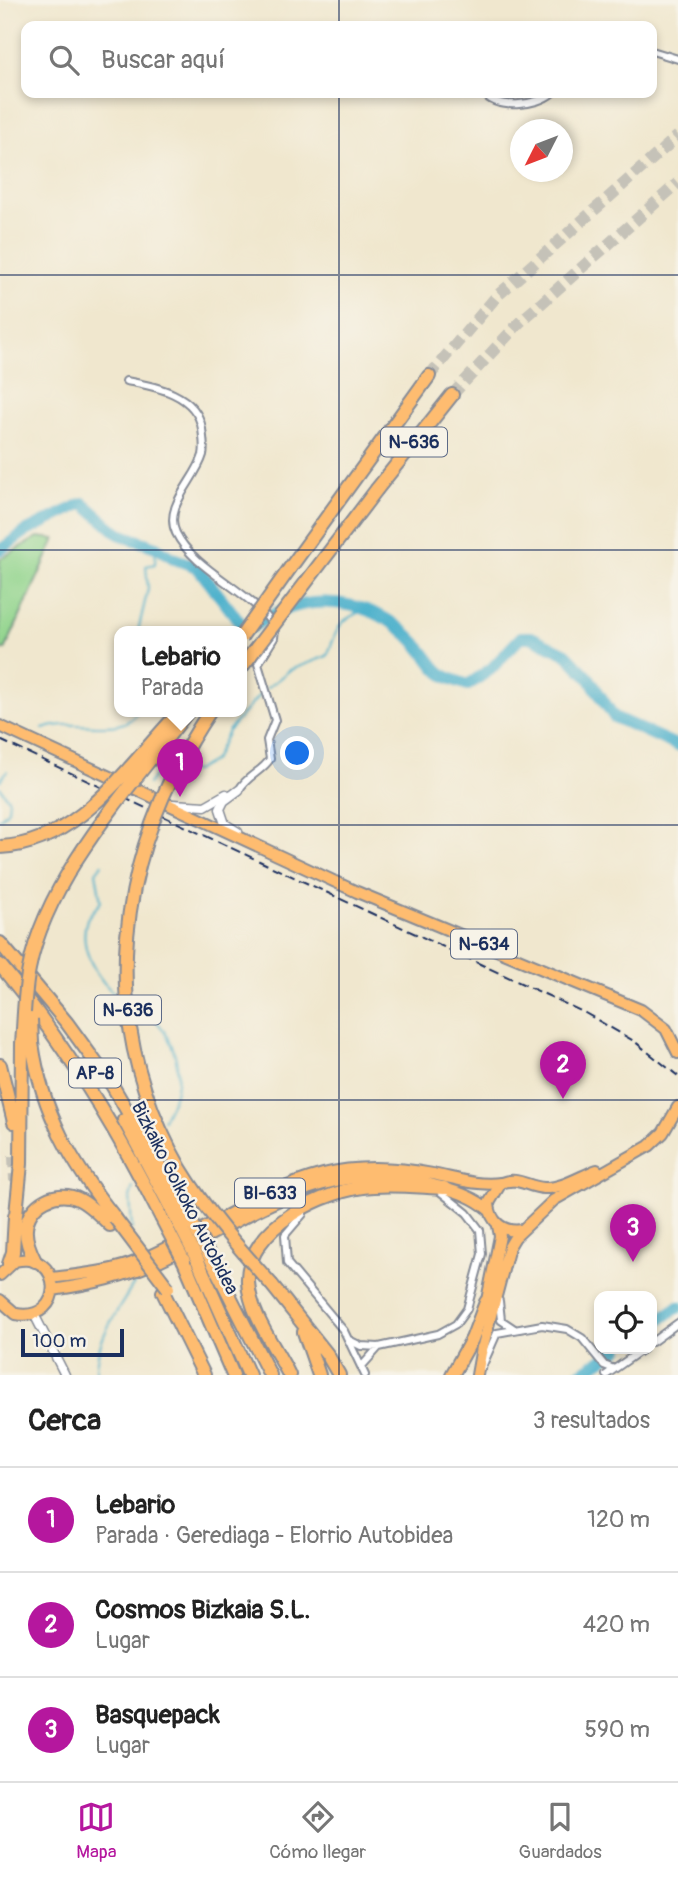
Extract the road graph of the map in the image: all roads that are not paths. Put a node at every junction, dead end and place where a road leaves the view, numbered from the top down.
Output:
1 (657, 53) edge
2 (678, 59) edge
3 (490, 98) edge
4 (542, 98) edge
5 (429, 376) tunnel mouth
6 (127, 381) dead end
7 (452, 395) tunnel mouth
8 (247, 629) edge
9 (247, 660) edge
10 (176, 717) edge
11 (184, 717) edge
12 (206, 717) edge
13 (0, 726) edge
14 (239, 790) junction
15 (172, 804) junction
16 (0, 847) edge
17 (279, 857) junction
18 (0, 944) edge
19 (0, 965) edge
20 (27, 1043) junction
21 (677, 1050) edge
22 (0, 1065) edge
23 (678, 1107) edge
24 (14, 1156) tunnel mouth
25 (621, 1162) junction
26 (15, 1183) tunnel mouth
27 (501, 1183) junction
28 (528, 1183) junction
29 (440, 1188) junction
30 (318, 1201) junction
31 (489, 1210) junction
32 (173, 1212) junction
33 (540, 1213) junction
34 (113, 1221) junction
35 (15, 1224) junction
36 (498, 1226) junction
37 (522, 1230) junction
38 (196, 1258) junction
39 (35, 1261) junction
40 (9, 1264) junction
41 (0, 1275) edge
42 (502, 1275) junction
43 (52, 1278) junction
44 (53, 1290) junction
45 (0, 1300) edge
46 (486, 1302) junction
47 (290, 1308) junction
48 (34, 1314) junction
49 (678, 1323) edge
50 (515, 1329) junction
51 (657, 1338) edge
52 (472, 1339) junction
53 (349, 1340) junction
54 (379, 1347) junction
55 (481, 1353) junction
56 (636, 1354) edge
57 (362, 1366) junction
58 (614, 1369) junction
59 (65, 1375) edge
60 (204, 1375) edge
61 (233, 1375) edge
62 (249, 1375) edge
63 (270, 1375) edge
64 (289, 1375) edge
65 (319, 1375) edge
66 (339, 1375) edge
67 (366, 1375) edge
68 (452, 1375) edge
69 (458, 1375) edge
70 (478, 1375) edge
71 (606, 1375) edge

1 - 2 street
3 - 4 street
5 - 8 highway, N-636, bridge
6 - 14 street
7 - 9 highway, N-636, bridge
10 - 16 highway, bridge
11 - 20 highway, bridge
12 - 47 highway, N-636, bridge
13 - 15 main road, N-634
14 - 15 street
14 - 17 street
15 - 17 main road, N-634
17 - 21 main road, N-634
18 - 32 highway, Bizkaiko Golkoko Autobidea / AP-8
19 - 32 highway, Bizkaiko Golkoko Autobidea / AP-8
20 - 34 highway
20 - 35 highway
22 - 24 highway
23 - 25 main road
25 - 28 main road
25 - 33 main road
26 - 35 highway
27 - 28 main road
27 - 31 main road
27 - 43 main road, BI-633
28 - 33 main road
29 - 30 highway
29 - 31 main road, BI-633
29 - 44 main road, BI-633
29 - 54 street
30 - 53 street
30 - 64 highway
31 - 36 main road
32 - 38 highway, AP-8, bridge
32 - 38 highway, bridge
33 - 37 main road
34 - 39 highway
34 - 60 highway, bridge
35 - 40 highway
36 - 37 main road
36 - 46 main road
37 - 42 main road
38 - 61 highway, Bizkaiko Golkoko Autobidea / AP-8
38 - 62 highway, Bizkaiko Golkoko Autobidea / AP-8
38 - 63 highway
39 - 40 main road
39 - 43 main road
40 - 41 main road
42 - 50 street
42 - 55 main road
43 - 44 main road
44 - 48 main road
45 - 48 main road
46 - 52 highway
46 - 55 main road
47 - 65 highway
47 - 66 highway
48 - 59 street
49 - 51 street
50 - 58 street
50 - 70 street
52 - 68 highway
52 - 69 highway
53 - 54 street
53 - 57 street
54 - 57 street
55 - 70 main road
56 - 58 street
57 - 67 street
58 - 71 street

